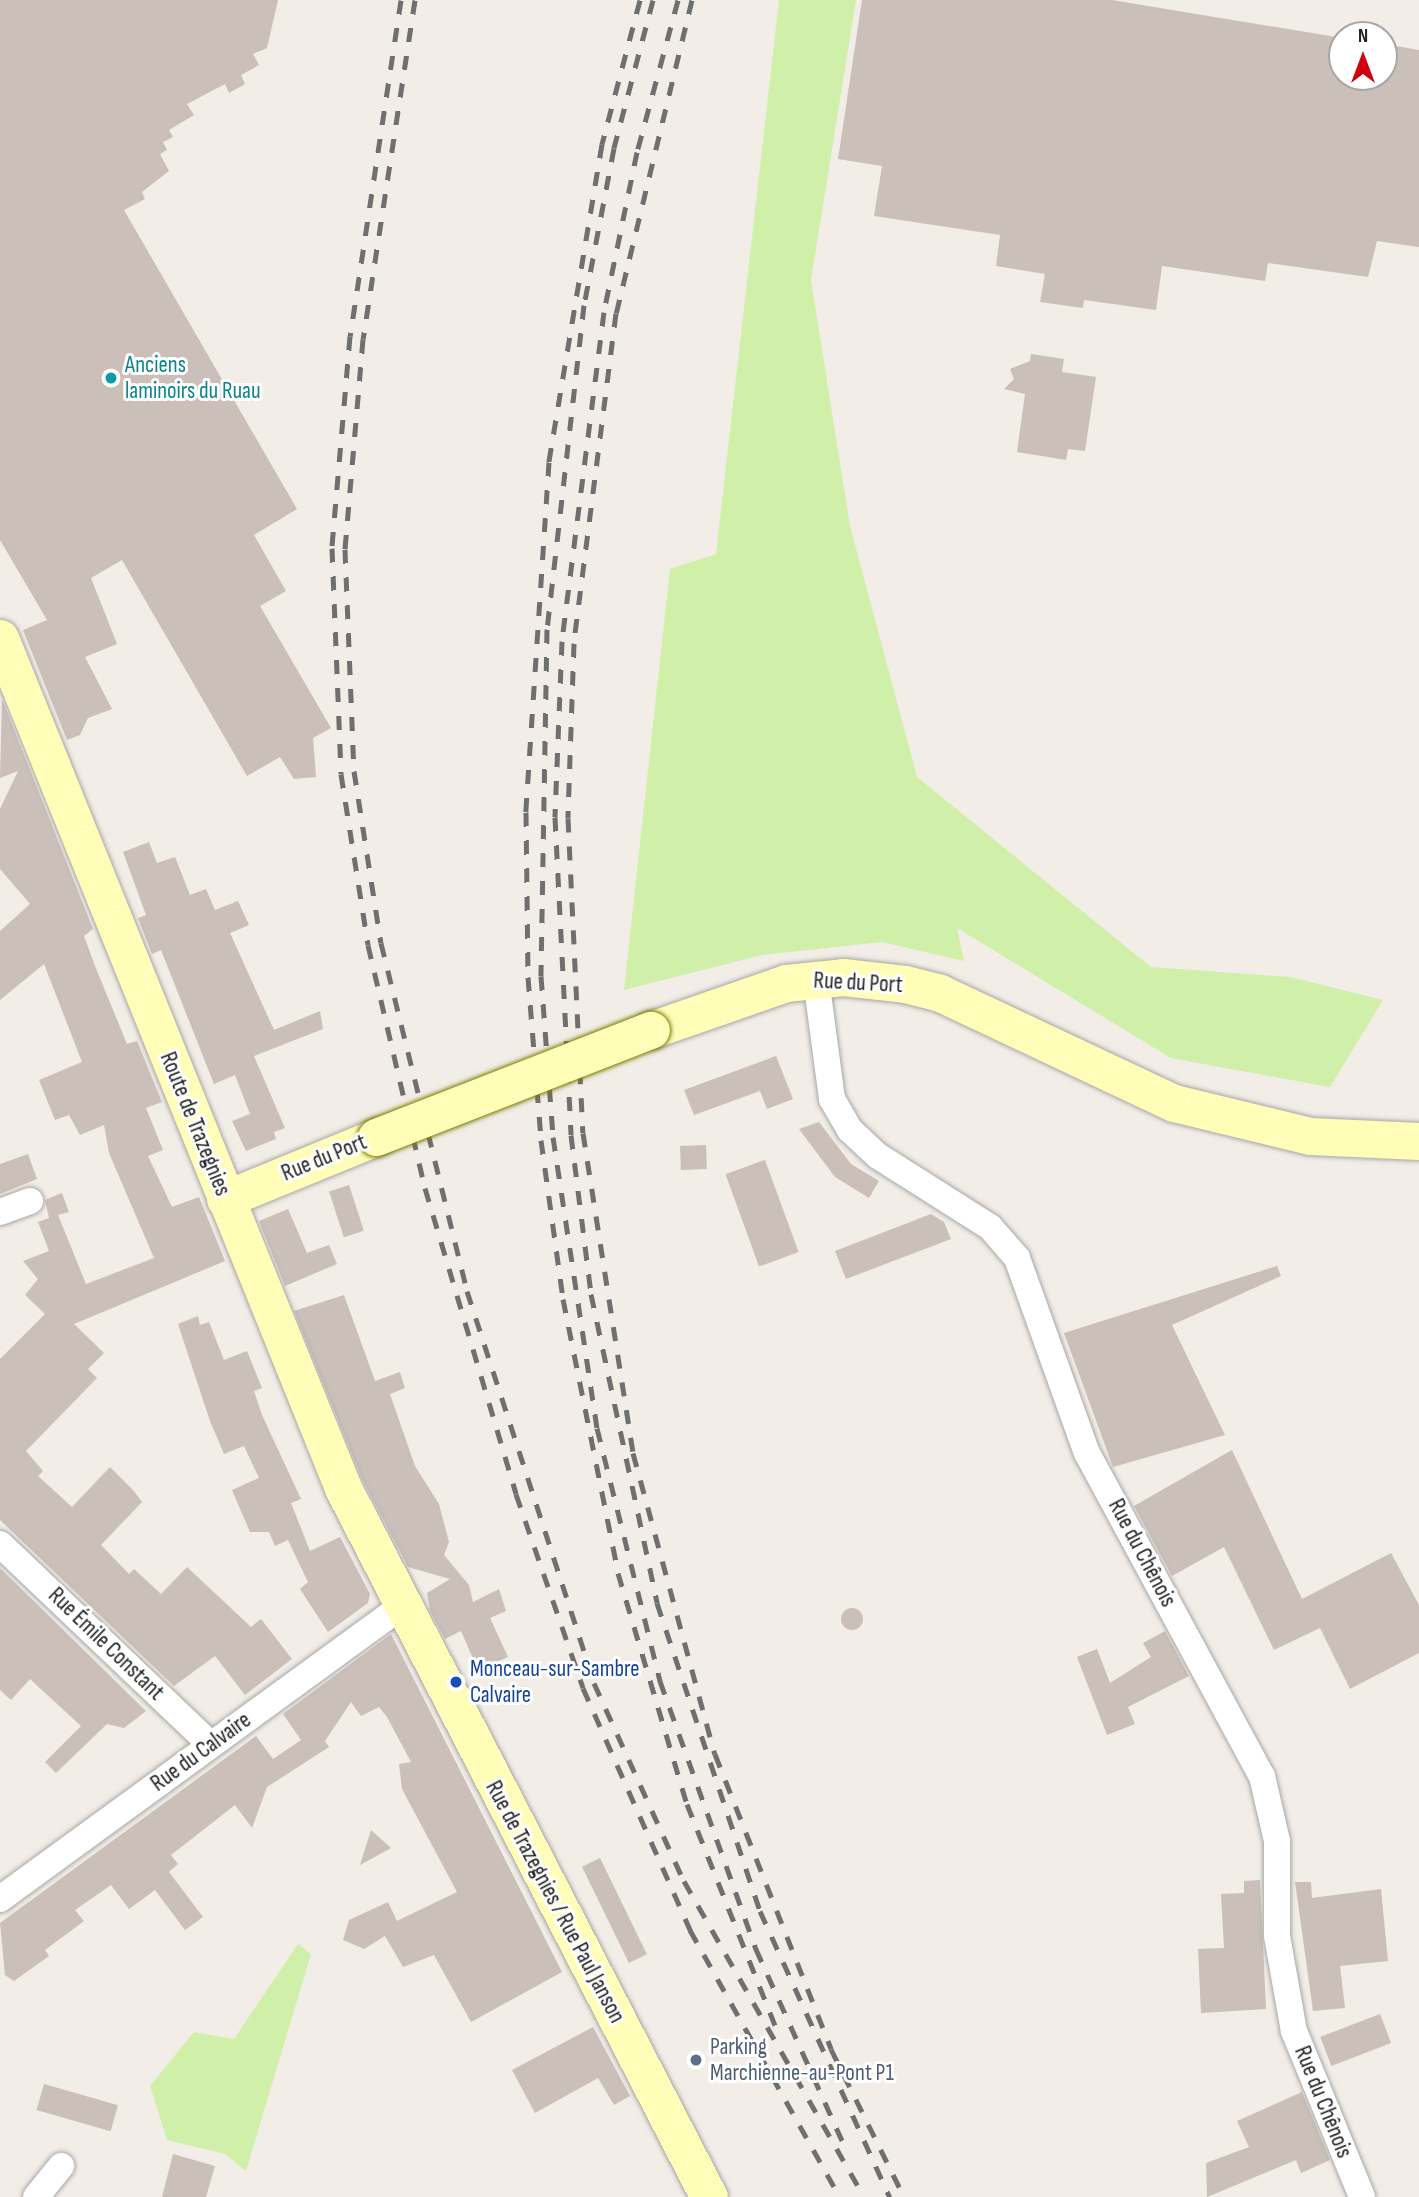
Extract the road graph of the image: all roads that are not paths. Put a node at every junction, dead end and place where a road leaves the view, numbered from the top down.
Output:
1 (0, 638) edge
2 (816, 979) junction
3 (1419, 1141) edge
4 (225, 1199) junction
5 (30, 1201) dead end
6 (0, 1212) edge
7 (0, 1544) edge
8 (402, 1606) junction
9 (211, 1745) junction
10 (0, 1899) edge
11 (61, 2166) dead end
12 (36, 2197) edge
13 (709, 2197) edge
14 (1362, 2197) edge

1 - 4 main road, Route de Trazegnies
2 - 3 main road, Rue du Port
2 - 4 main road, Rue du Port, bridge
2 - 14 street, Rue du Chênois
4 - 8 main road, Route de Trazegnies
5 - 6 street
7 - 9 street, Rue Émile Constant
8 - 9 street, Rue du Calvaire
8 - 13 main road, Rue de Trazegnies / Rue Paul Janson
9 - 10 street, Rue du Calvaire
11 - 12 street

